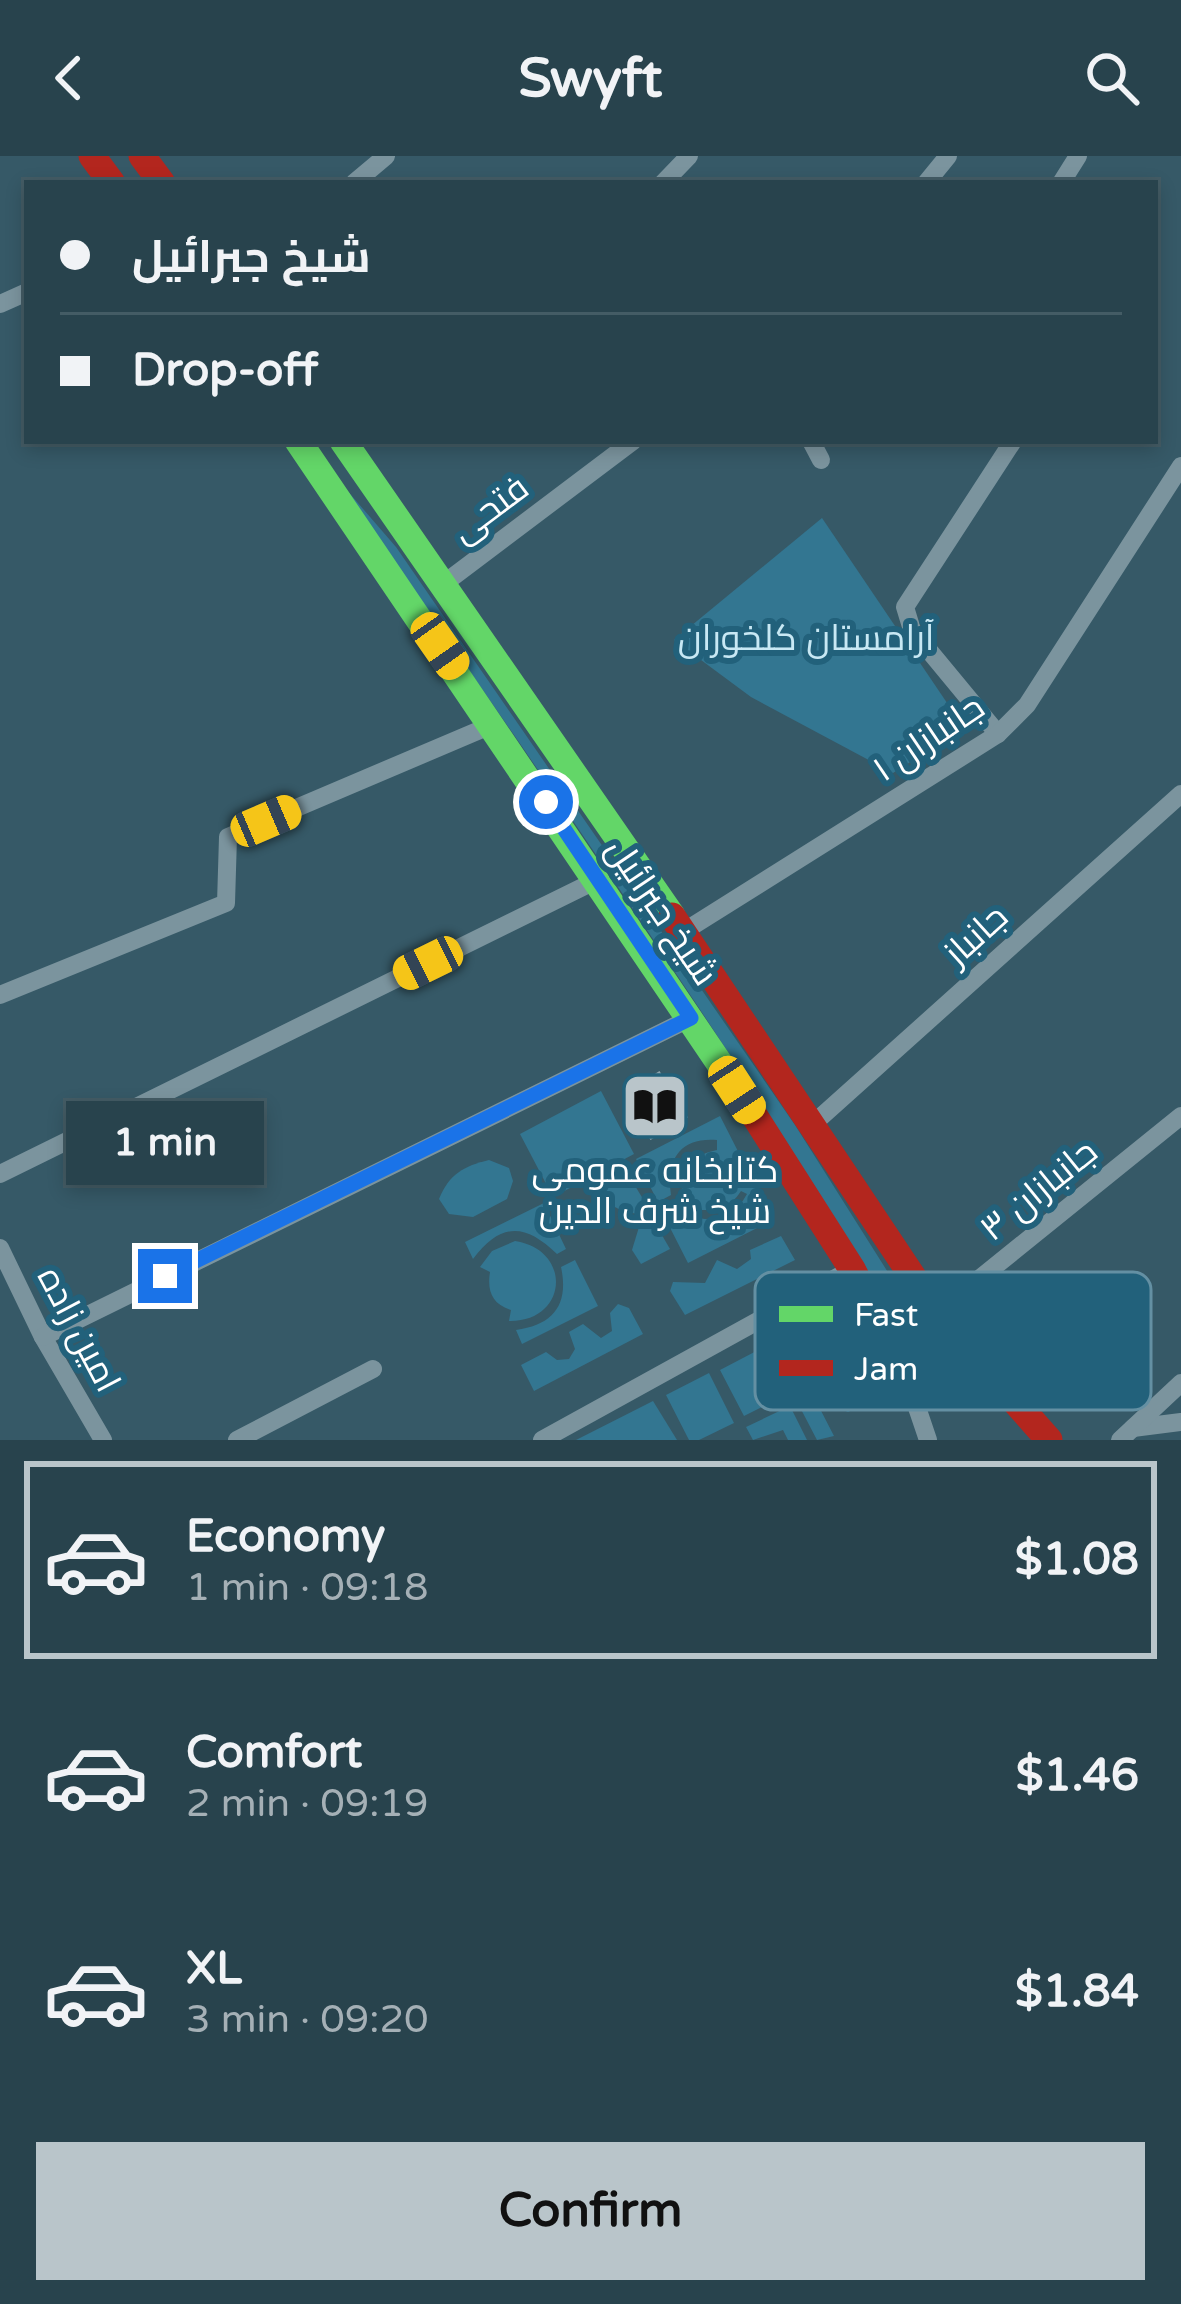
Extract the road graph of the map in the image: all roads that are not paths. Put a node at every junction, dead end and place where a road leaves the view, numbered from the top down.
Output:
1 (386, 156) edge
2 (688, 156) edge
3 (948, 156) edge
4 (357, 180) edge
5 (666, 180) edge
6 (928, 180) edge
7 (345, 444) edge
8 (629, 444) edge
9 (813, 444) edge
10 (1011, 444) edge
11 (309, 445) edge
12 (821, 460) dead end
13 (1181, 466) edge
14 (442, 585) junction
15 (494, 724) junction
16 (998, 734) junction
17 (1181, 794) edge
18 (599, 879) junction
19 (683, 932) junction
20 (0, 995) edge
21 (691, 1018) junction
22 (1181, 1116) edge
23 (812, 1124) junction
24 (0, 1174) edge
25 (0, 1249) edge
26 (852, 1269) junction
27 (847, 1272) edge
28 (854, 1272) edge
29 (910, 1272) edge
30 (988, 1272) edge
31 (755, 1323) edge
32 (43, 1337) junction
33 (373, 1369) dead end
34 (1181, 1383) edge
35 (918, 1410) edge
36 (1013, 1410) edge
37 (1181, 1422) edge
38 (1127, 1434) edge
39 (1033, 1436) edge
40 (103, 1440) edge
41 (238, 1440) edge
42 (542, 1440) edge
43 (928, 1440) edge

1 - 4 street
2 - 5 street
3 - 6 street
7 - 14 street, شیخ جبرائیل
8 - 14 street, فتحی
9 - 12 street
10 - 16 street
11 - 15 street, شیخ جبرائیل
13 - 16 street, جانبازان ۱
14 - 19 street, شیخ جبرائیل
15 - 18 street, شیخ جبرائیل
15 - 20 street
16 - 19 street, جانبازان ۱
17 - 23 street, جانباز
18 - 21 street, شیخ جبرائیل
18 - 24 street
19 - 23 street, شیخ جبرائیل
21 - 26 street, شیخ جبرائیل
21 - 32 street
22 - 30 street, جانبازان ۳
23 - 29 street, شیخ جبرائیل
25 - 32 street, امین زاده
26 - 27 street
26 - 28 street, شیخ جبرائیل
31 - 42 street
32 - 40 street, امین زاده
33 - 41 street
34 - 38 street
35 - 43 street
36 - 39 street, شیخ جبرائیل
37 - 38 street

